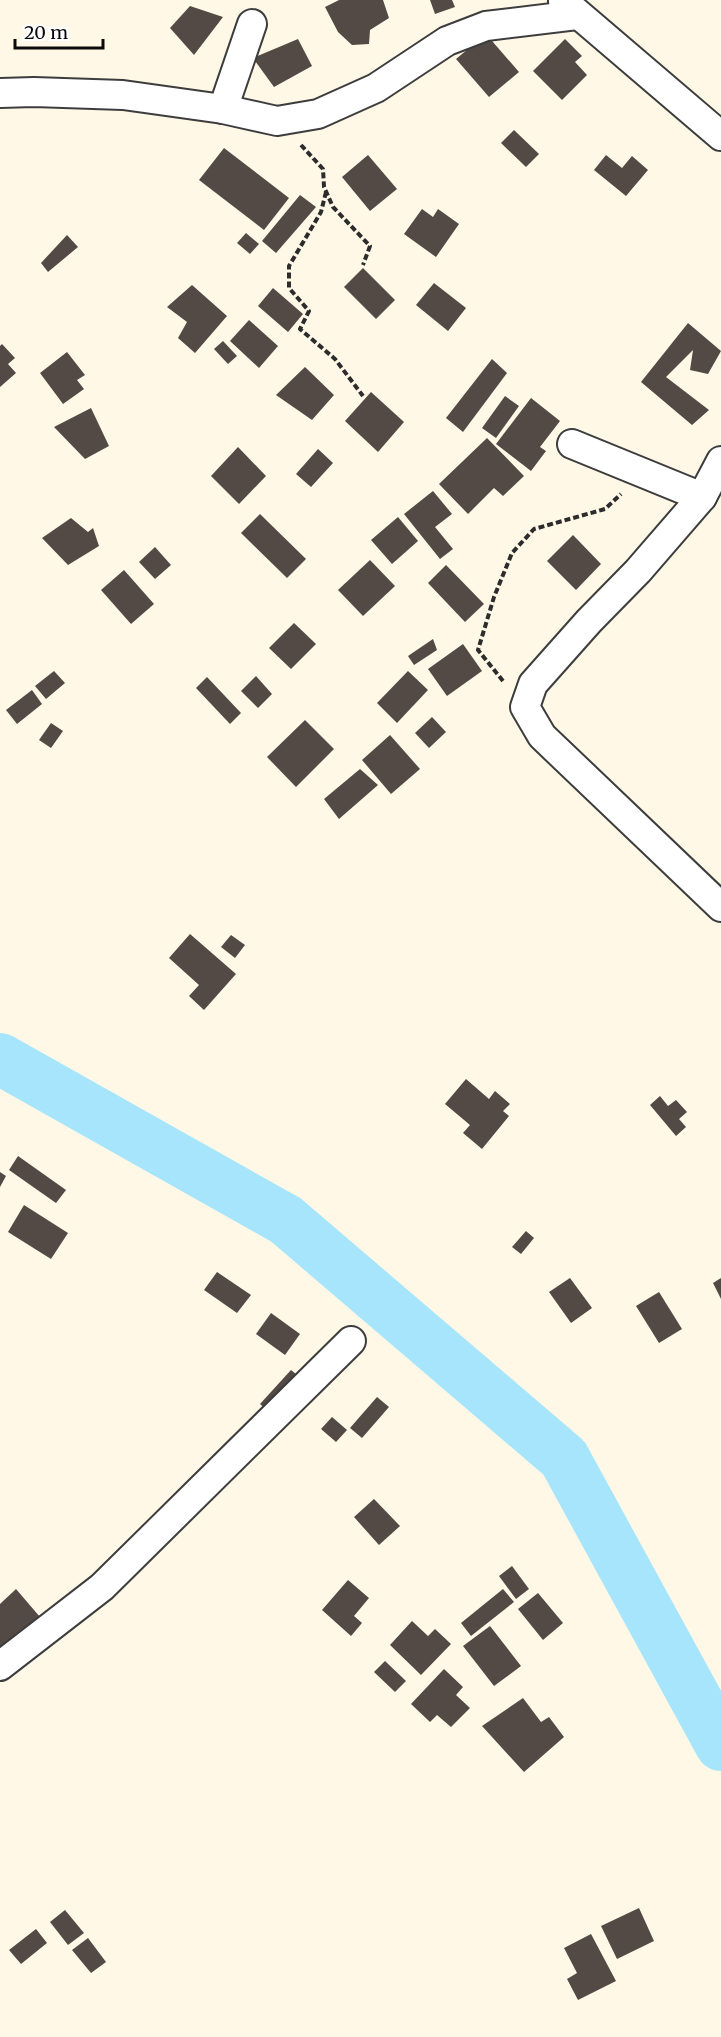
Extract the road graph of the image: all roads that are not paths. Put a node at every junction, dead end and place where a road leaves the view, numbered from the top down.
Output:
1 (569, 7) edge
2 (252, 24) dead end
3 (0, 93) edge
4 (223, 108) junction
5 (721, 136) edge
6 (572, 444) dead end
7 (721, 461) edge
8 (702, 497) junction
9 (721, 907) edge
10 (351, 1341) dead end
11 (0, 1666) edge

1 - 4 street
1 - 5 street
2 - 4 street
3 - 4 street
6 - 8 street
7 - 8 street
8 - 9 street
10 - 11 street

